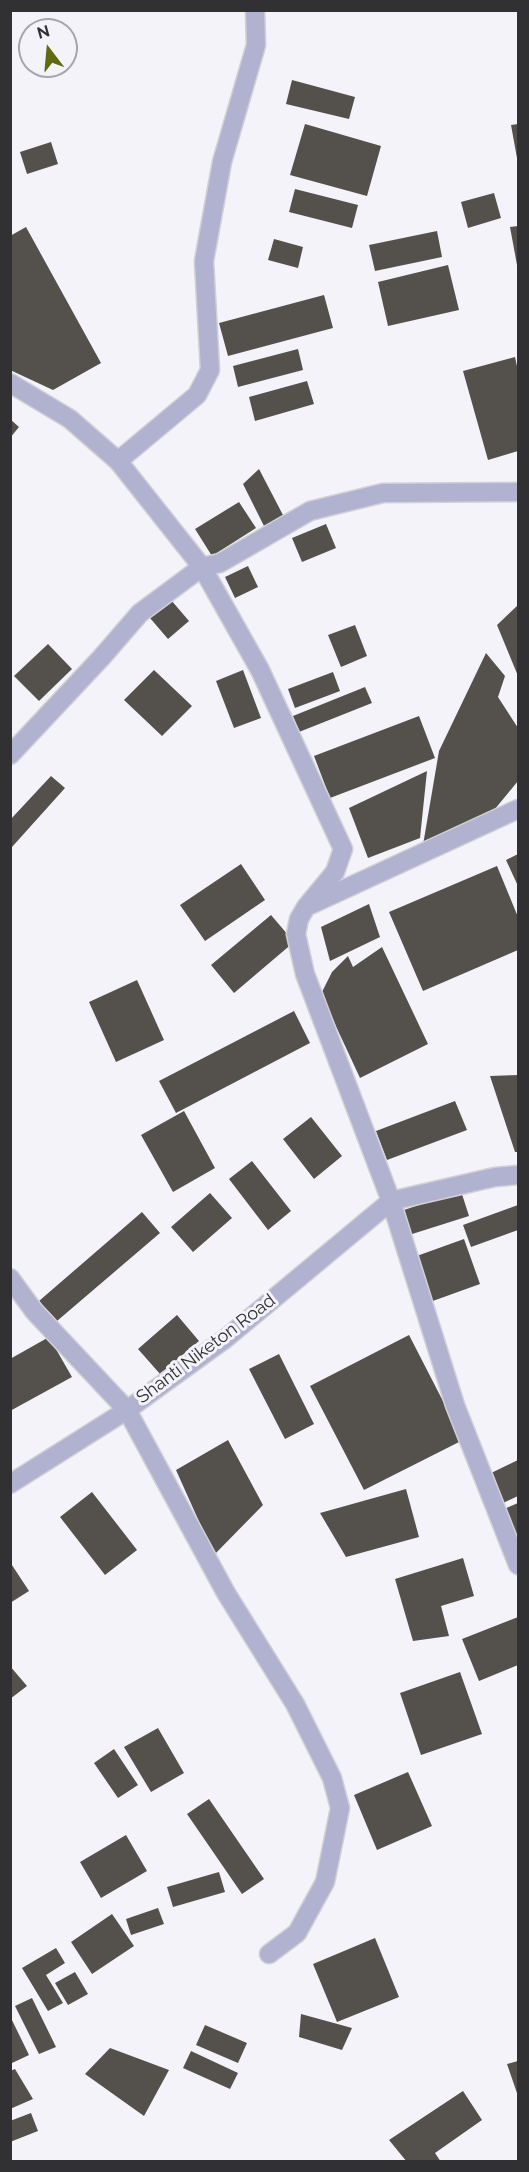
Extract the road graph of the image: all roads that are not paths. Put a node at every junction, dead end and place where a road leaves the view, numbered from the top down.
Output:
1 (255, 10) edge
2 (10, 382) edge
3 (118, 460) junction
4 (519, 492) edge
5 (202, 567) junction
6 (10, 755) edge
7 (519, 809) edge
8 (306, 907) junction
9 (519, 1175) edge
10 (391, 1201) junction
11 (10, 1278) edge
12 (127, 1410) junction
13 (10, 1484) edge
14 (519, 1565) edge
15 (269, 1954) dead end

1 - 3 street
2 - 3 street
3 - 5 street
4 - 5 street
5 - 6 street
5 - 8 street
7 - 8 street
8 - 10 street
9 - 10 street
10 - 12 street, Shanti Niketon Road
10 - 14 street
11 - 12 street
12 - 13 street, Shanti Niketon Road
12 - 15 street

